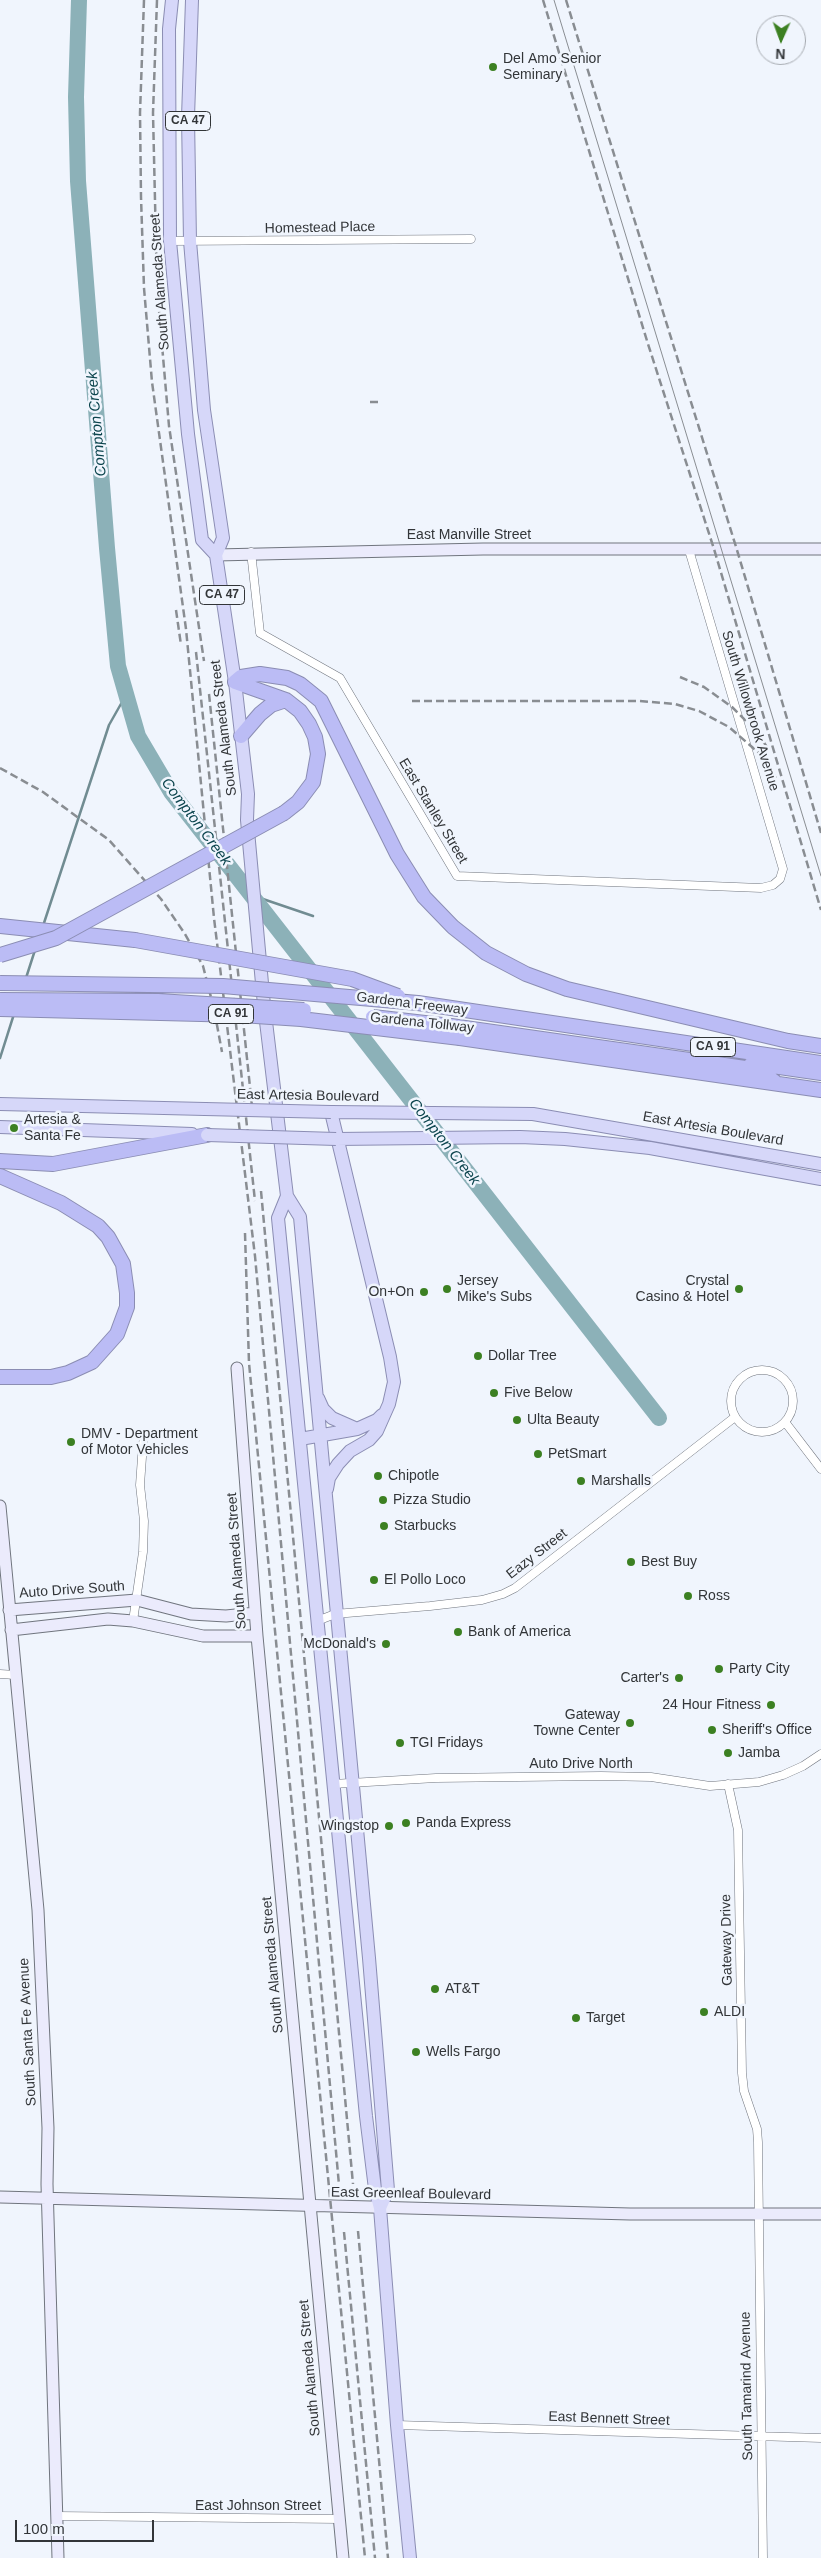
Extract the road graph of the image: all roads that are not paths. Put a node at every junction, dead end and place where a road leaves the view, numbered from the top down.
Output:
1 (172, 0) edge
2 (192, 0) edge
3 (471, 239) dead end
4 (170, 241) junction
5 (190, 241) junction
6 (821, 549) edge
7 (689, 550) junction
8 (251, 552) junction
9 (216, 555) junction
10 (235, 682) junction
11 (286, 700) junction
12 (242, 736) junction
13 (780, 879) joint
14 (0, 926) edge
15 (0, 955) edge
16 (0, 983) edge
17 (0, 1000) edge
18 (418, 1003) junction
19 (0, 1010) edge
20 (552, 1023) junction
21 (821, 1046) edge
22 (821, 1063) edge
23 (821, 1073) edge
24 (778, 1084) junction
25 (821, 1090) edge
26 (0, 1104) edge
27 (331, 1112) junction
28 (0, 1128) edge
29 (631, 1130) junction
30 (207, 1135) junction
31 (337, 1145) junction
32 (629, 1145) junction
33 (799, 1160) junction
34 (4, 1162) edge
35 (821, 1164) edge
36 (798, 1175) junction
37 (5, 1178) edge
38 (821, 1180) edge
39 (286, 1196) junction
40 (237, 1368) dead end
41 (0, 1377) edge
42 (315, 1394) junction
43 (384, 1413) junction
44 (735, 1417) junction
45 (785, 1422) junction
46 (357, 1429) junction
47 (320, 1436) junction
48 (300, 1439) junction
49 (143, 1443) dead end
50 (821, 1469) edge
51 (325, 1496) junction
52 (0, 1506) edge
53 (137, 1600) junction
54 (9, 1610) junction
55 (256, 1613) junction
56 (335, 1614) junction
57 (133, 1621) junction
58 (317, 1621) junction
59 (11, 1630) junction
60 (257, 1636) junction
61 (0, 1674) edge
62 (16, 1675) junction
63 (821, 1754) edge
64 (333, 1784) junction
65 (352, 1784) junction
66 (728, 1784) junction
67 (0, 2197) edge
68 (48, 2198) junction
69 (311, 2206) junction
70 (380, 2208) junction
71 (757, 2214) junction
72 (821, 2214) edge
73 (397, 2425) junction
74 (760, 2436) junction
75 (821, 2438) edge
76 (58, 2516) junction
77 (339, 2519) junction
78 (58, 2558) edge
79 (343, 2558) edge
80 (410, 2558) edge
81 (763, 2558) edge

1 - 4 main road, South Alameda Street / CA 47
2 - 5 main road, South Alameda Street / CA 47
3 - 5 street, Homestead Place
4 - 5 street, Homestead Place
4 - 9 main road, South Alameda Street / CA 47
5 - 9 main road, South Alameda Street / CA 47
6 - 7 street, East Manville Street
7 - 8 street, East Manville Street
7 - 13 street, South Willowbrook Avenue
8 - 9 street, East Manville Street
8 - 13 street, East Stanley Street
9 - 10 main road, South Alameda Street / CA 47
10 - 11 highway
10 - 12 main road, South Alameda Street
10 - 21 highway
11 - 12 highway
11 - 15 highway, bridge
12 - 39 main road, South Alameda Street, bridge
14 - 18 highway, bridge
16 - 18 highway, Gardena Freeway / CA 91, bridge
17 - 24 highway, Gardena Tollway, bridge
18 - 20 highway, Gardena Freeway / CA 91
19 - 24 highway, Gardena Freeway / CA 91, bridge
20 - 22 highway, Gardena Freeway / CA 91
20 - 23 highway
24 - 25 highway, Gardena Freeway / CA 91
26 - 27 main road, East Artesia Boulevard, bridge
27 - 29 main road, East Artesia Boulevard
27 - 31 main road
28 - 30 main road
29 - 32 main road
29 - 33 main road, East Artesia Boulevard
30 - 31 main road, bridge
30 - 34 highway
31 - 32 main road
31 - 43 main road
32 - 36 main road
33 - 35 main road, East Artesia Boulevard
33 - 36 main road
36 - 38 main road
37 - 41 highway
39 - 42 main road, South Alameda Street
39 - 48 main road, South Alameda Street
40 - 55 street, South Alameda Street
42 - 46 main road
42 - 47 main road, South Alameda Street
43 - 46 main road
43 - 51 main road
44 - 45 street
44 - 45 street
44 - 56 street, Eazy Street
45 - 50 street
46 - 47 main road
47 - 48 main road
47 - 51 main road, South Alameda Street
48 - 58 main road, South Alameda Street
49 - 53 street
51 - 56 main road, South Alameda Street
52 - 54 street, South Santa Fe Avenue
53 - 54 street, Auto Drive South
53 - 55 street, Auto Drive South
53 - 57 street
54 - 59 street, South Santa Fe Avenue
55 - 60 street, South Alameda Street
56 - 58 street, Eazy Street
56 - 65 main road, South Alameda Street
57 - 59 street
57 - 60 street
58 - 64 main road, South Alameda Street
59 - 62 street, South Santa Fe Avenue
60 - 69 street, South Alameda Street
61 - 62 street
62 - 68 street, South Santa Fe Avenue
63 - 66 street, Auto Drive North
64 - 65 street, Auto Drive North
64 - 70 main road, South Alameda Street
65 - 66 street, Auto Drive North
65 - 70 main road, South Alameda Street
66 - 71 street, Gateway Drive
67 - 68 street, East Greenleaf Boulevard
68 - 69 street, East Greenleaf Boulevard
68 - 76 street, South Santa Fe Avenue
69 - 70 street, East Greenleaf Boulevard
69 - 77 street, South Alameda Street
70 - 71 street, East Greenleaf Boulevard
70 - 73 main road, South Alameda Street
71 - 72 street, East Greenleaf Boulevard
71 - 74 street, South Tamarind Avenue
73 - 74 street, East Bennett Street
73 - 80 main road, South Alameda Street
74 - 75 street, East Bennett Street
74 - 81 street, South Tamarind Avenue
76 - 77 street, East Johnson Street
76 - 78 street, South Santa Fe Avenue
77 - 79 street, South Alameda Street

